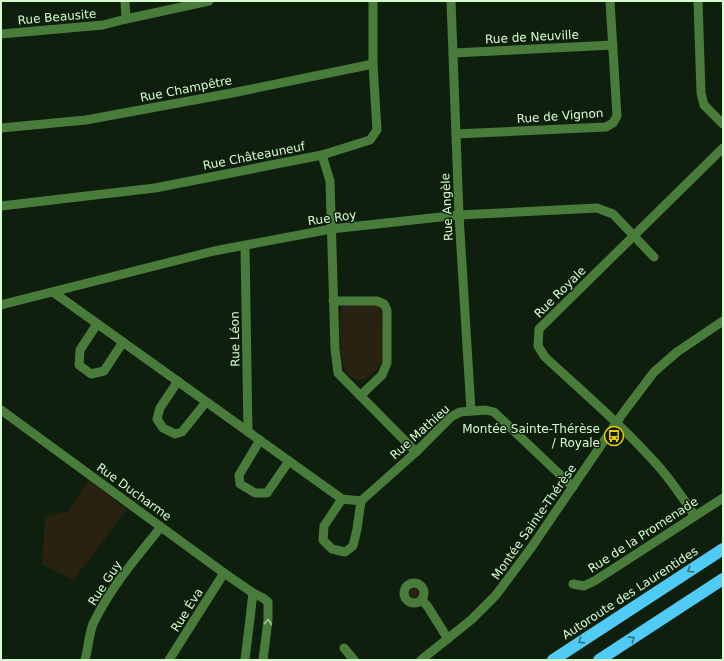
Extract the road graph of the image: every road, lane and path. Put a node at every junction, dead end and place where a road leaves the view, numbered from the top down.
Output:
1 (125, 1) edge
2 (208, 1) edge
3 (373, 1) edge
4 (451, 1) edge
5 (610, 1) edge
6 (698, 1) edge
7 (126, 19) junction
8 (1, 34) edge
9 (612, 45) junction
10 (453, 53) junction
11 (373, 64) junction
12 (723, 124) edge
13 (1, 128) edge
14 (456, 134) junction
15 (723, 148) edge
16 (322, 154) junction
17 (1, 206) edge
18 (459, 216) junction
19 (331, 229) junction
20 (634, 236) junction
21 (245, 246) junction
22 (654, 257) dead end
23 (53, 292) junction
24 (333, 301) junction
25 (1, 305) edge
26 (723, 321) edge
27 (97, 324) junction
28 (123, 342) junction
29 (178, 381) junction
30 (360, 396) junction
31 (206, 402) junction
32 (1, 410) edge
33 (471, 412) junction
34 (616, 423) junction
35 (248, 432) junction
36 (260, 440) junction
37 (416, 452) junction
38 (289, 461) junction
39 (573, 487) junction
40 (723, 498) edge
41 (342, 499) junction
42 (361, 501) junction
43 (695, 516) junction
44 (161, 527) junction
45 (723, 549) edge
46 (224, 574) junction
47 (723, 579) edge
48 (573, 584) dead end
49 (253, 594) junction
50 (422, 600) dead end
51 (448, 639) junction
52 (344, 648) dead end
53 (85, 660) edge
54 (169, 660) edge
55 (245, 660) edge
56 (263, 660) edge
57 (354, 660) edge
58 (421, 660) edge
59 (553, 660) edge
60 (599, 660) edge

1 - 7 street
2 - 7 street, Rue Beausite
3 - 11 street, Rue Châteauneuf
4 - 10 street, Rue Angèle
5 - 9 street, Rue de Vignon
6 - 12 street
7 - 8 street, Rue Beausite
9 - 10 street, Rue de Neuville
9 - 14 street, Rue de Vignon
10 - 14 street, Rue Angèle
11 - 13 street, Rue Champêtre
11 - 16 street, Rue Châteauneuf
14 - 18 street, Rue Angèle
15 - 20 street, Rue Royale
16 - 17 street, Rue Châteauneuf
16 - 19 street
18 - 19 street, Rue Roy
18 - 20 street, Rue Roy
18 - 33 street, Rue Angèle
19 - 21 street, Rue Roy
19 - 24 street
20 - 22 street, Rue Roy
20 - 34 street, Rue Royale
21 - 23 street, Rue Roy
21 - 35 street, Rue Léon
23 - 25 street, Rue Roy
23 - 27 street
24 - 30 street
24 - 30 street
26 - 34 street, Montée Sainte-Thérèse
27 - 28 street
27 - 28 street
28 - 29 street
29 - 31 street
29 - 31 street
30 - 37 street
31 - 35 street
32 - 44 street, Rue Ducharme
33 - 37 street, Rue Mathieu
33 - 39 street, Rue Mathieu
34 - 39 street, Montée Sainte-Thérèse
34 - 43 street, Rue Royale
35 - 36 street
36 - 38 street
36 - 38 street
37 - 42 street, Rue Mathieu
38 - 41 street
39 - 51 street, Montée Sainte-Thérèse
40 - 43 street, Rue de la Promenade
41 - 42 street
41 - 42 street
43 - 48 street, Rue de la Promenade
44 - 46 street, Rue Ducharme
44 - 53 street, Rue Guy
45 -> 59 highway, Autoroute des Laurentides
46 - 49 street, Rue Ducharme
46 - 54 street, Rue Éva
60 -> 47 highway
49 - 55 street
56 -> 49 street, Rue Ducharme
50 - 51 street
51 - 58 street, Montée Sainte-Thérèse
52 - 57 street

